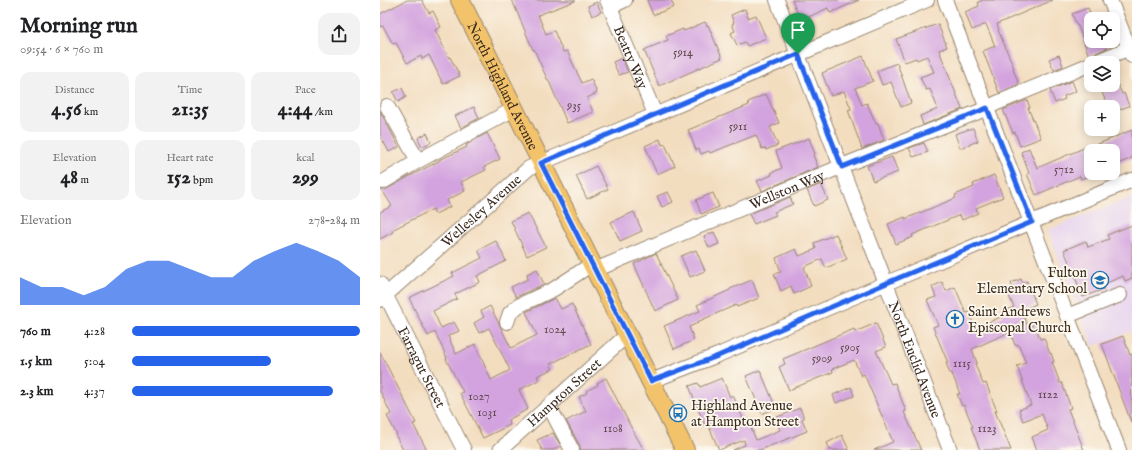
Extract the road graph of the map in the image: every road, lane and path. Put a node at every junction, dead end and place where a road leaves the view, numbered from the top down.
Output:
1 (460, 0) edge
2 (625, 0) edge
3 (777, 0) edge
4 (927, 0) edge
5 (945, 0) edge
6 (1110, 0) edge
7 (608, 3) edge
8 (1131, 51) edge
9 (798, 54) junction
10 (1116, 56) edge
11 (1084, 67) edge
12 (387, 106) dead end
13 (514, 108) junction
14 (987, 108) junction
15 (655, 114) junction
16 (418, 161) junction
17 (541, 163) junction
18 (842, 167) junction
19 (1132, 180) edge
20 (383, 182) dead end
21 (1032, 222) junction
22 (593, 267) junction
23 (886, 283) junction
24 (382, 293) edge
25 (1120, 295) dead end
26 (1067, 316) junction
27 (507, 322) dead end
28 (628, 335) junction
29 (651, 381) junction
30 (549, 406) junction
31 (464, 450) edge
32 (500, 450) edge
33 (572, 450) edge
34 (685, 450) edge
35 (950, 450) edge
36 (1119, 450) edge

1 - 13 main road, North Highland Avenue
2 - 7 street
3 - 9 street, North Euclid Avenue
4 - 9 street, Wellesley Avenue
5 - 14 street
6 - 8 street
7 - 15 street, Beatty Way
8 - 10 street, Wellston Way
9 - 15 street, Wellesley Avenue
9 - 18 street, North Euclid Avenue
11 - 14 street, Wellston Way
12 - 16 street
13 - 16 street
13 - 17 main road, North Highland Avenue
14 - 18 street, Wellston Way
14 - 21 street
15 - 17 street, Wellesley Avenue
16 - 20 street
17 - 22 main road, North Highland Avenue
17 - 24 street, Wellesley Avenue
18 - 22 street, Wellston Way
18 - 23 street, North Euclid Avenue
19 - 21 street
21 - 23 street
21 - 26 street
22 - 27 street, Wellston Way
22 - 28 main road, North Highland Avenue
23 - 29 street
23 - 35 street, North Euclid Avenue
24 - 31 street, Farragut Street
25 - 26 street
26 - 36 street
28 - 29 main road, North Highland Avenue
28 - 30 street, Hampton Street
29 - 34 main road, North Highland Avenue
30 - 32 street, Hampton Street
30 - 33 street

